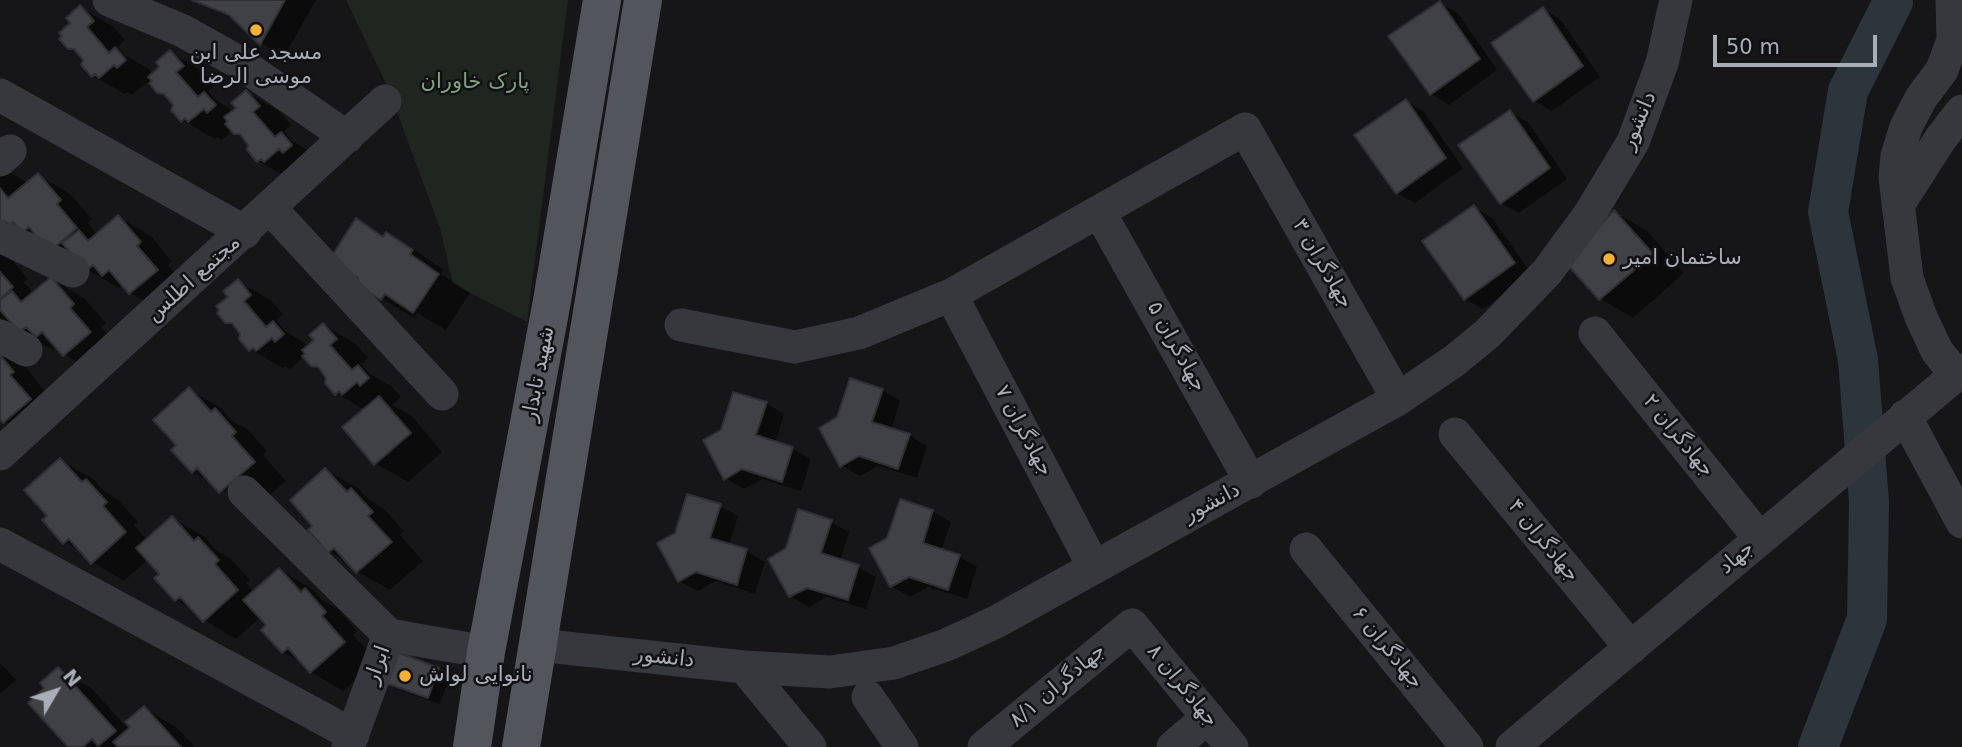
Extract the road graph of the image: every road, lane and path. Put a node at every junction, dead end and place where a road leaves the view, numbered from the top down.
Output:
1 (109, 0) edge
2 (602, 0) edge
3 (643, 0) edge
4 (1676, 0) edge
5 (1956, 22) edge
6 (0, 95) edge
7 (385, 101) dead end
8 (1962, 111) edge
9 (347, 137) junction
10 (1898, 205) junction
11 (270, 208) junction
12 (1100, 213) junction
13 (245, 232) junction
14 (0, 236) edge
15 (73, 271) dead end
16 (951, 295) junction
17 (552, 302) junction
18 (593, 307) junction
19 (681, 325) dead end
20 (1595, 332) dead end
21 (1959, 372) edge
22 (442, 394) dead end
23 (1398, 399) junction
24 (1897, 422) junction
25 (1455, 434) dead end
26 (0, 454) edge
27 (1251, 482) junction
28 (244, 492) dead end
29 (1962, 522) edge
30 (1760, 539) junction
31 (0, 544) edge
32 (1306, 549) dead end
33 (1094, 567) junction
34 (1132, 625) joint
35 (389, 635) junction
36 (538, 645) junction
37 (1631, 648) junction
38 (486, 652) junction
39 (744, 667) junction
40 (868, 697) dead end
41 (1208, 717) junction
42 (350, 741) edge
43 (472, 747) edge
44 (521, 747) edge
45 (810, 747) edge
46 (902, 747) edge
47 (984, 747) edge
48 (1173, 747) edge
49 (1232, 747) edge
50 (1467, 747) edge
51 (1512, 747) edge

1 - 9 street
2 - 17 main road, شهید تابدار
3 - 18 main road, شهید تابدار
4 - 23 street, دانشور
5 - 10 street
6 - 13 street
7 - 9 street, مجتمع اطلس
8 - 10 street
9 - 11 street, مجتمع اطلس
10 - 21 street
11 - 13 street, مجتمع اطلس
11 - 22 street
12 - 16 street
12 - 23 street, جهادگران ۳
12 - 27 street, جهادگران ۵
13 - 26 street, مجتمع اطلس
14 - 15 street
16 - 19 street
16 - 33 street, جهادگران ۷
17 - 18 main road
17 - 38 main road, شهید تابدار
18 - 36 main road, شهید تابدار
20 - 30 street, جهادگران ۲
21 - 24 street, جهاد
23 - 27 street, دانشور
24 - 29 street
24 - 30 street, جهاد
25 - 37 street, جهادگران ۴
27 - 33 street, دانشور
28 - 35 street
30 - 37 street, جهاد
31 - 42 street
32 - 50 street, جهادگران ۶
33 - 39 street, دانشور
34 - 41 street, جهادگران ۸
34 - 47 street, جهادگران ۸/۱
35 - 38 street, ابرار
35 - 42 street, ابرار
36 - 39 street, دانشور
36 - 44 main road, شهید تابدار
37 - 51 street, جهاد
38 - 43 main road, شهید تابدار
39 - 45 street
40 - 46 street
41 - 48 street
41 - 49 street, جهادگران ۸

